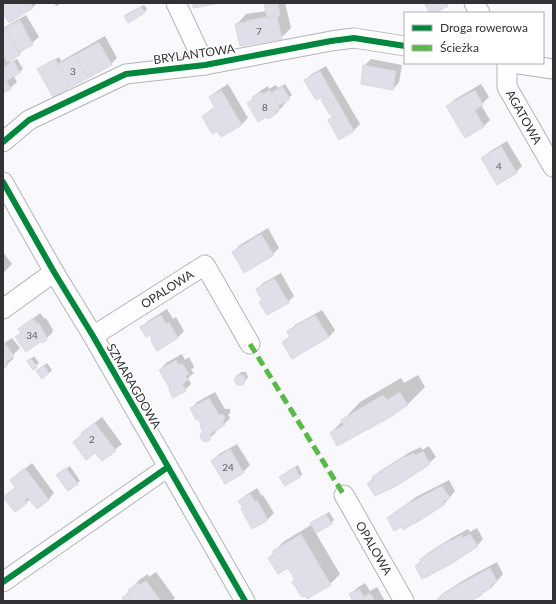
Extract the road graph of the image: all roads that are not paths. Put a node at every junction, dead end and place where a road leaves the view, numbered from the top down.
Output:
1 (176, 3) edge
2 (474, 3) edge
3 (479, 12) edge
4 (404, 46) edge
5 (507, 64) edge
6 (519, 64) edge
7 (205, 65) junction
8 (553, 69) edge
9 (3, 142) edge
10 (553, 167) edge
11 (3, 182) edge
12 (54, 272) junction
13 (3, 309) edge
14 (93, 336) junction
15 (250, 344) dead end
16 (168, 467) junction
17 (344, 495) dead end
18 (3, 582) edge
19 (245, 601) edge
20 (404, 601) edge

1 - 7 street
2 - 3 street
4 - 7 street, BRYLANTOWA
5 - 10 street, AGATOWA
6 - 8 street
7 - 9 street, BRYLANTOWA
11 - 12 street, SZMARAGDOWA
12 - 13 street
12 - 14 street, SZMARAGDOWA
14 - 15 street, OPALOWA
14 - 16 street, SZMARAGDOWA
16 - 18 street
16 - 19 street, SZMARAGDOWA
17 - 20 street, OPALOWA

